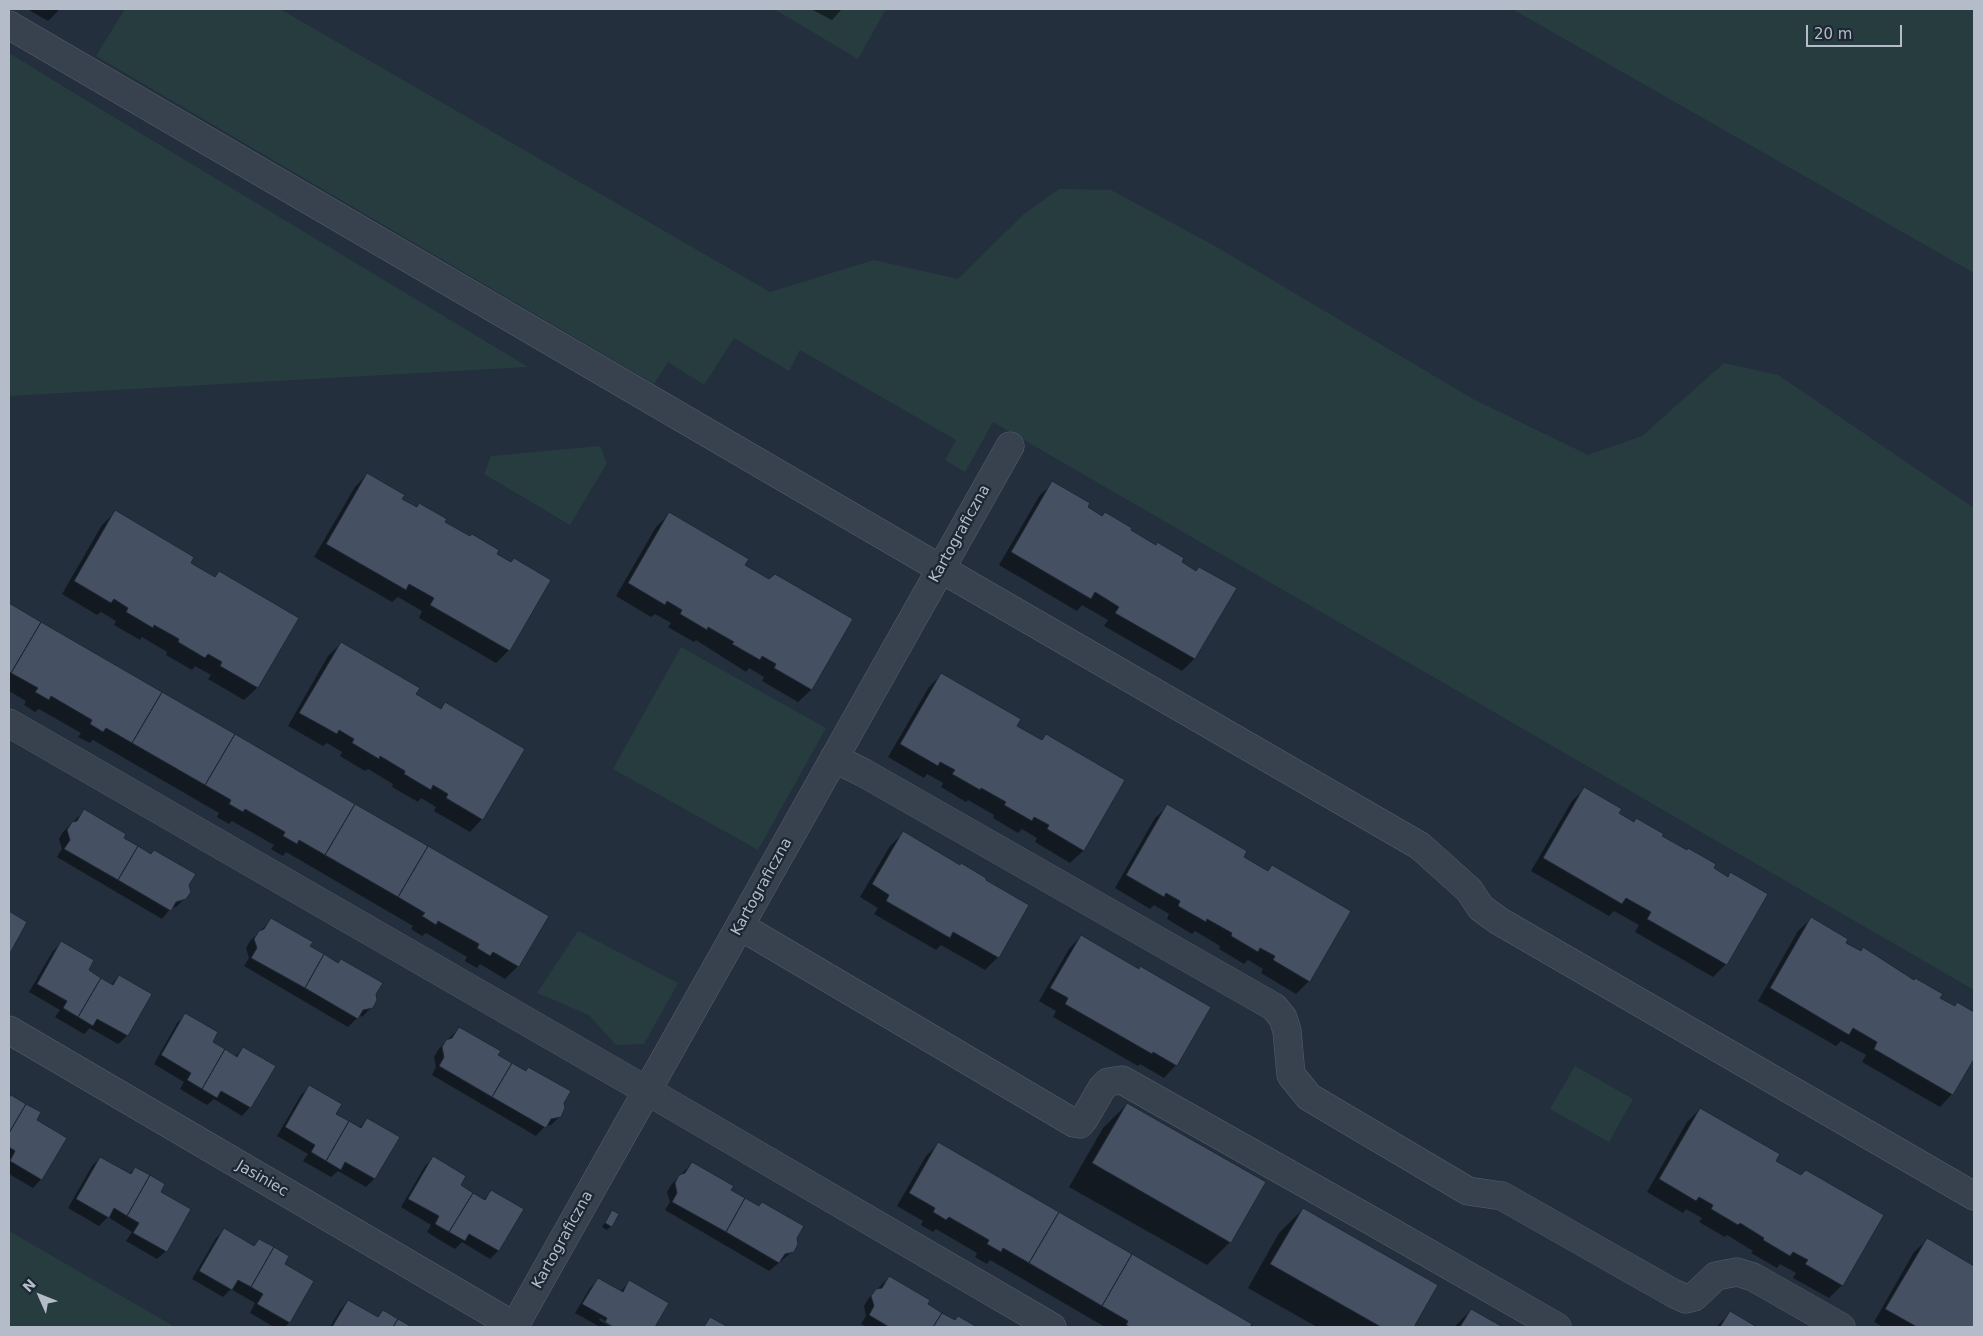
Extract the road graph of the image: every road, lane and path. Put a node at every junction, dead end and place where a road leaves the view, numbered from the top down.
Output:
1 (9, 25) edge
2 (1010, 446) dead end
3 (941, 568) junction
4 (9, 723) edge
5 (834, 758) junction
6 (740, 926) junction
7 (9, 1030) edge
8 (647, 1091) junction
9 (1974, 1196) edge
10 (515, 1327) edge
11 (1052, 1327) edge
12 (1557, 1327) edge
13 (1841, 1327) edge

1 - 3 street
2 - 3 street, Kartograficzna
3 - 5 street, Kartograficzna
3 - 9 street
4 - 8 street
5 - 6 street, Kartograficzna
5 - 13 street
6 - 8 street, Kartograficzna
6 - 12 street
7 - 10 street, Jasiniec
8 - 10 street, Kartograficzna
8 - 11 street

